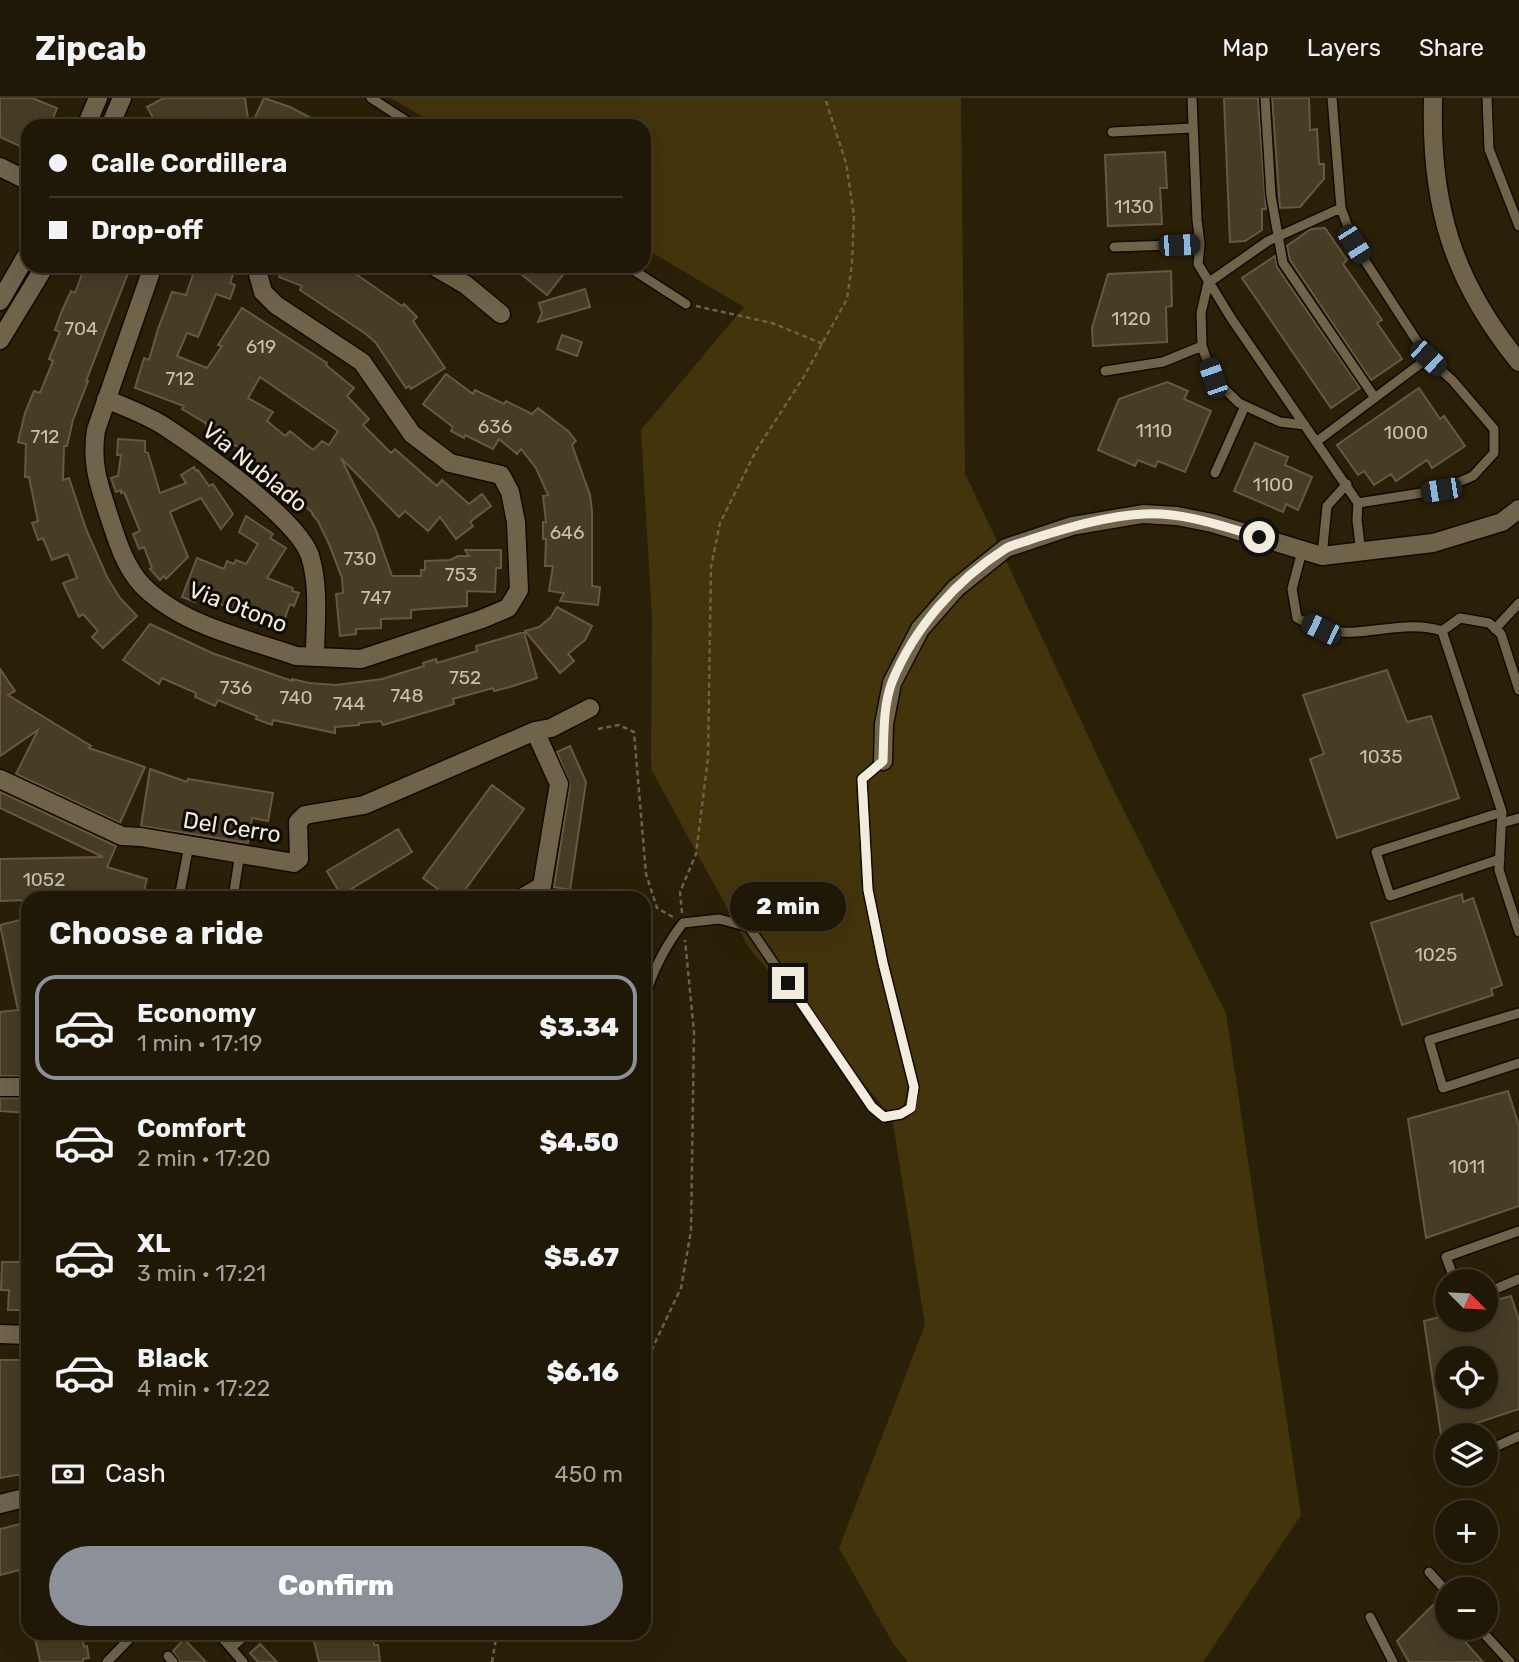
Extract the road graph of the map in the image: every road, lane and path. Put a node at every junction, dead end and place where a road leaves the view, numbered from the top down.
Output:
1 (98, 98) edge
2 (122, 98) edge
3 (371, 98) edge
4 (825, 98) edge
5 (1192, 98) edge
6 (1265, 98) edge
7 (1332, 98) edge
8 (1433, 98) edge
9 (1487, 98) edge
10 (89, 119) edge
11 (113, 119) edge
12 (403, 119) edge
13 (1193, 128) junction
14 (1112, 132) dead end
15 (0, 166) edge
16 (21, 177) edge
17 (1341, 208) junction
18 (1519, 226) edge
19 (1277, 236) junction
20 (1200, 244) junction
21 (1114, 247) dead end
22 (21, 265) edge
23 (41, 273) edge
24 (151, 273) edge
25 (258, 273) edge
26 (445, 273) edge
27 (638, 273) edge
28 (1208, 283) junction
29 (0, 301) edge
30 (686, 304) joint
31 (501, 314) dead end
32 (0, 340) edge
33 (823, 344) junction
34 (1202, 346) junction
35 (1428, 358) junction
36 (1519, 362) edge
37 (1105, 371) dead end
38 (1375, 398) junction
39 (106, 399) junction
40 (1245, 405) junction
41 (1304, 425) junction
42 (1317, 442) junction
43 (1214, 473) dead end
44 (1347, 484) junction
45 (1358, 503) junction
46 (1519, 509) edge
47 (1302, 551) junction
48 (1361, 553) junction
49 (1322, 556) junction
50 (1519, 603) edge
51 (1495, 629) junction
52 (1443, 631) junction
53 (314, 657) junction
54 (1519, 690) edge
55 (590, 708) dead end
56 (598, 729) dead end
57 (535, 731) junction
58 (883, 761) joint
59 (0, 779) edge
60 (1502, 812) junction
61 (1519, 818) edge
62 (1502, 823) junction
63 (189, 845) junction
64 (240, 853) junction
65 (1500, 859) junction
66 (180, 891) edge
67 (234, 891) edge
68 (534, 891) edge
69 (683, 923) junction
70 (1519, 932) edge
71 (651, 978) edge
72 (1519, 1013) edge
73 (1519, 1063) edge
74 (0, 1087) edge
75 (21, 1087) edge
76 (1519, 1231) edge
77 (1450, 1269) edge
78 (1519, 1279) edge
79 (1498, 1288) edge
80 (0, 1334) edge
81 (21, 1335) edge
82 (651, 1351) edge
83 (1519, 1436) edge
84 (1498, 1446) edge
85 (21, 1499) edge
86 (0, 1504) edge
87 (1429, 1572) dead end
88 (1435, 1579) edge
89 (1370, 1617) dead end
90 (128, 1640) edge
91 (225, 1640) edge
92 (240, 1640) edge
93 (496, 1640) edge
94 (1490, 1640) edge
95 (232, 1647) junction
96 (107, 1662) edge
97 (243, 1662) edge
98 (492, 1662) edge
99 (1393, 1662) edge
100 (1510, 1662) edge

1 - 10 street
2 - 11 street
3 - 12 lane
4 - 33 path
5 - 13 lane
6 - 19 lane
7 - 17 lane
8 - 36 street
9 - 18 lane
13 - 14 lane
13 - 20 lane
15 - 16 street
17 - 19 lane
17 - 35 lane
19 - 28 lane
19 - 38 lane
20 - 21 lane
20 - 28 lane
22 - 29 street
23 - 32 street
24 - 39 street, Via Otono
25 - 53 street, Via Otono
26 - 31 street
27 - 30 lane
28 - 34 lane
28 - 41 lane
30 - 33 path
33 - 69 path
34 - 37 lane
34 - 40 lane
35 - 38 lane
35 - 45 lane
38 - 42 lane
39 - 53 street, Via Nublado
39 - 53 street, Via Otono
40 - 41 lane
40 - 43 lane
41 - 42 lane
42 - 44 lane
44 - 45 lane
44 - 49 lane
45 - 48 lane
46 - 48 street
47 - 49 street
47 - 52 lane
47 - 58 street
48 - 49 street
50 - 51 lane
51 - 52 lane
51 - 54 lane
52 - 60 lane
55 - 57 street, Del Cerro
56 - 69 path
57 - 64 street, Del Cerro
57 - 68 street
58 - 69 lane
59 - 63 street, Del Cerro
60 - 62 lane
60 - 65 lane
61 - 62 lane
62 - 65 lane
63 - 64 street, Del Cerro
63 - 66 lane
64 - 67 lane
65 - 70 lane
69 - 71 lane
69 - 82 path
72 - 73 lane
74 - 75 street
76 - 77 lane
78 - 79 lane
80 - 81 street
83 - 84 lane
85 - 86 street
87 - 88 lane
89 - 99 lane
90 - 96 lane
91 - 95 lane
92 - 95 lane
93 - 98 path
94 - 100 lane
95 - 97 lane

